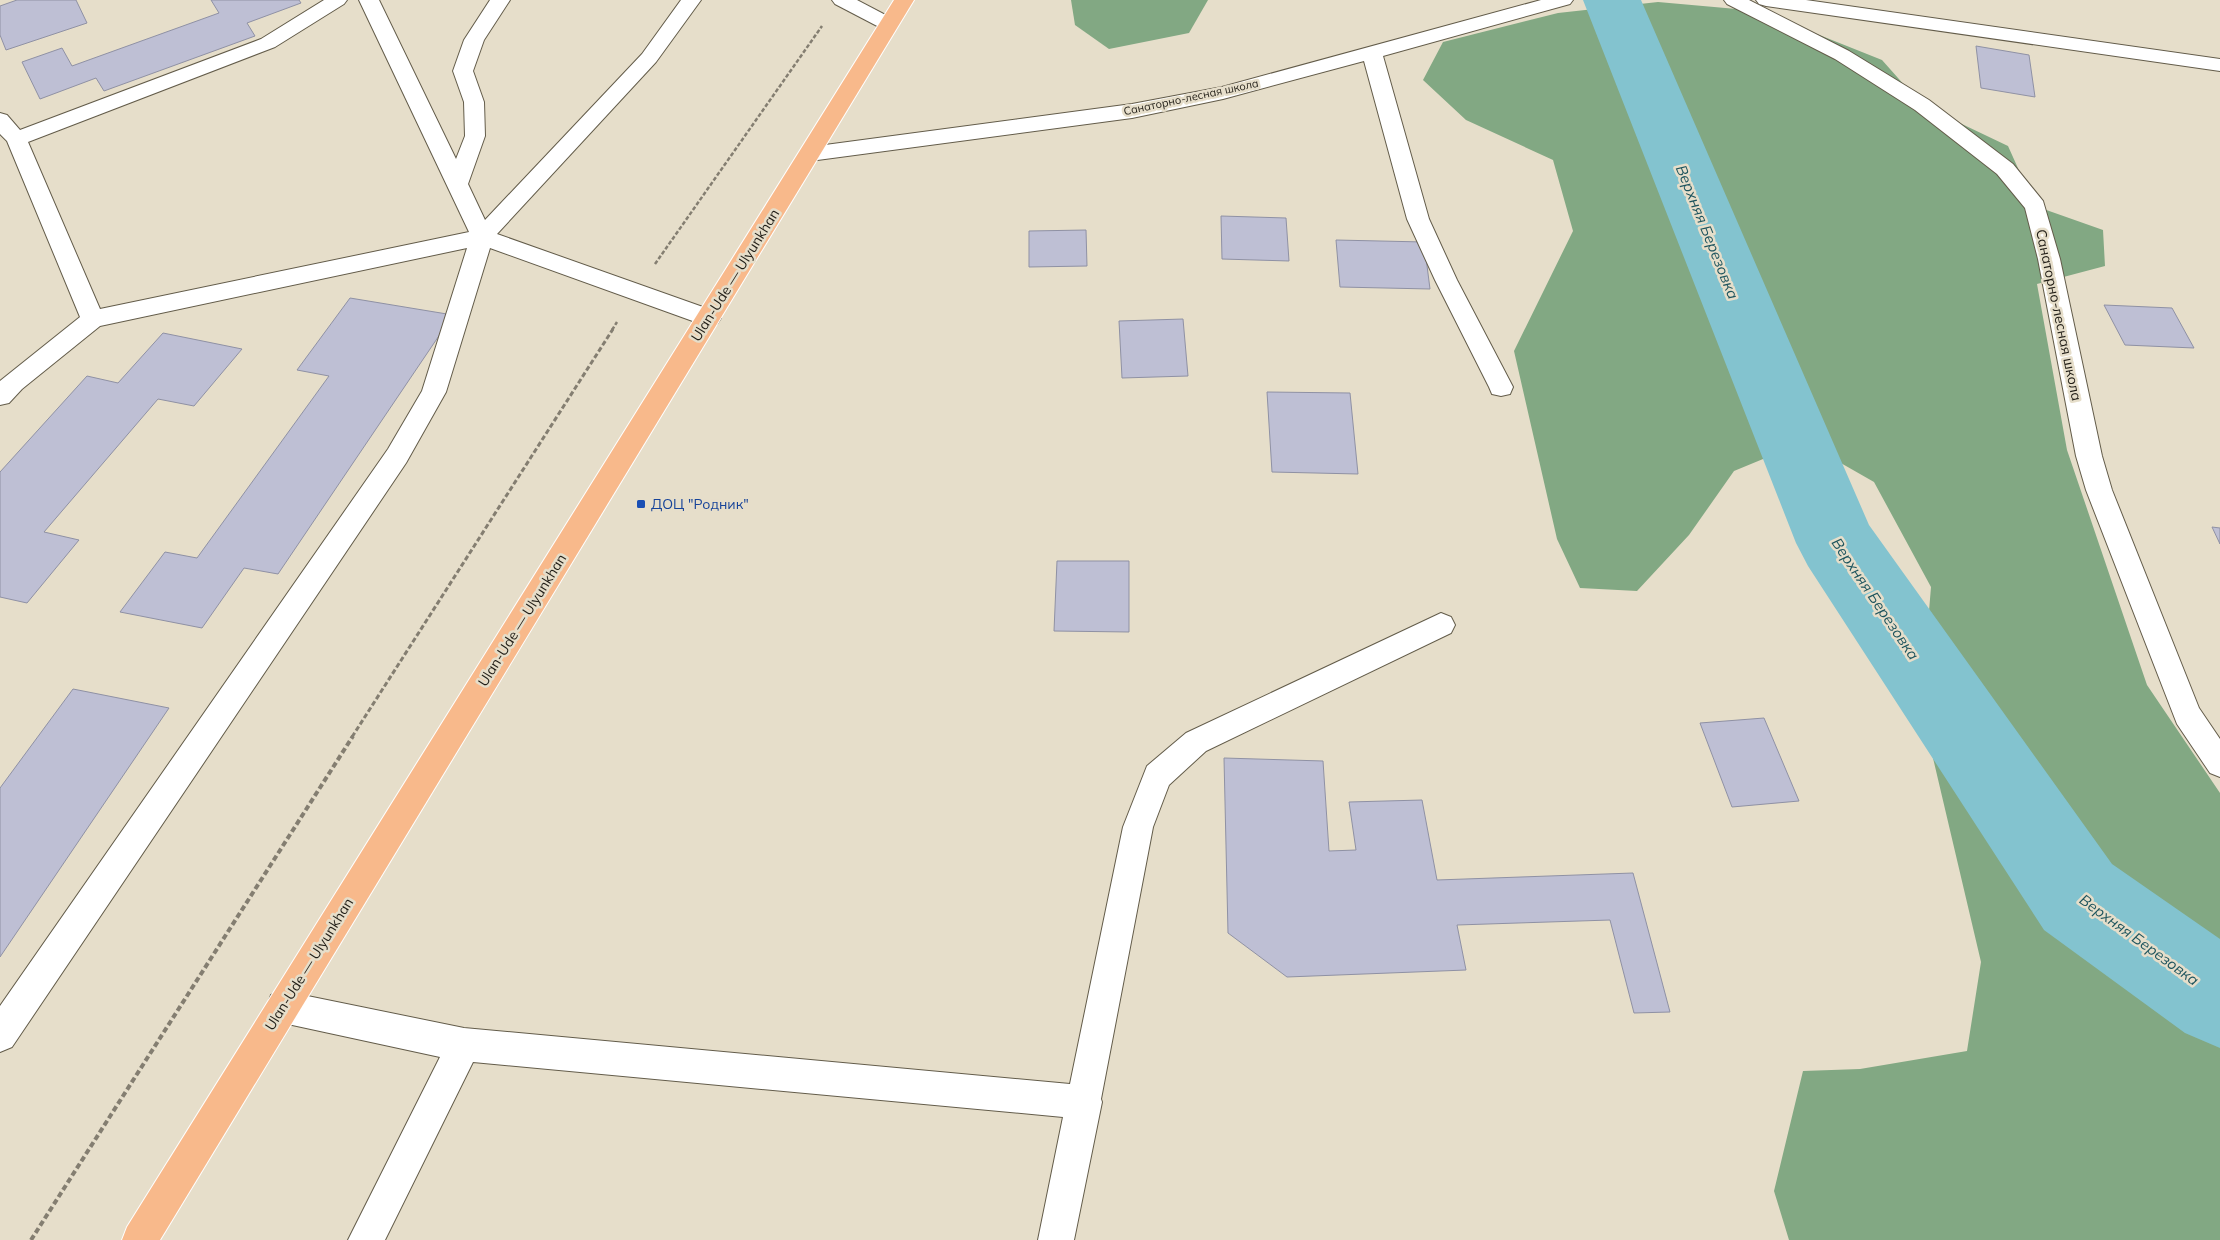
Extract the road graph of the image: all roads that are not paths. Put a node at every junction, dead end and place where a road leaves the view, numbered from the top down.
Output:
1 (337, 0) edge
2 (369, 0) edge
3 (500, 0) edge
4 (691, 0) edge
5 (842, 0) edge
6 (904, 0) edge
7 (1563, 0) edge
8 (1734, 0) edge
9 (1766, 0) edge
10 (888, 24) junction
11 (1372, 52) junction
12 (2220, 65) edge
13 (0, 120) edge
14 (16, 139) junction
15 (810, 154) junction
16 (457, 184) junction
17 (482, 237) junction
18 (709, 318) junction
19 (93, 320) junction
20 (1501, 387) dead end
21 (0, 396) edge
22 (1441, 625) dead end
23 (2220, 762) edge
24 (283, 1007) junction
25 (0, 1035) edge
26 (464, 1044) junction
27 (1084, 1102) junction
28 (140, 1240) edge
29 (366, 1240) edge
30 (1056, 1240) edge

1 - 14 street
2 - 16 street
3 - 16 street
4 - 17 street
5 - 10 street
6 - 10 main road, Ulan-Ude — Ulyunkhan
7 - 11 street, Санаторно-лесная школа
8 - 23 street, Санаторно-лесная школа
9 - 12 street
10 - 15 main road, Ulan-Ude — Ulyunkhan
11 - 15 street, Санаторно-лесная школа
11 - 20 street
13 - 14 street
14 - 19 street
15 - 18 main road, Ulan-Ude — Ulyunkhan
16 - 17 street
17 - 18 street
17 - 19 street
17 - 25 street
18 - 24 main road, Ulan-Ude — Ulyunkhan
19 - 21 street
22 - 27 street
24 - 26 street
24 - 28 main road, Ulan-Ude — Ulyunkhan
26 - 27 street
26 - 29 street
27 - 30 street

